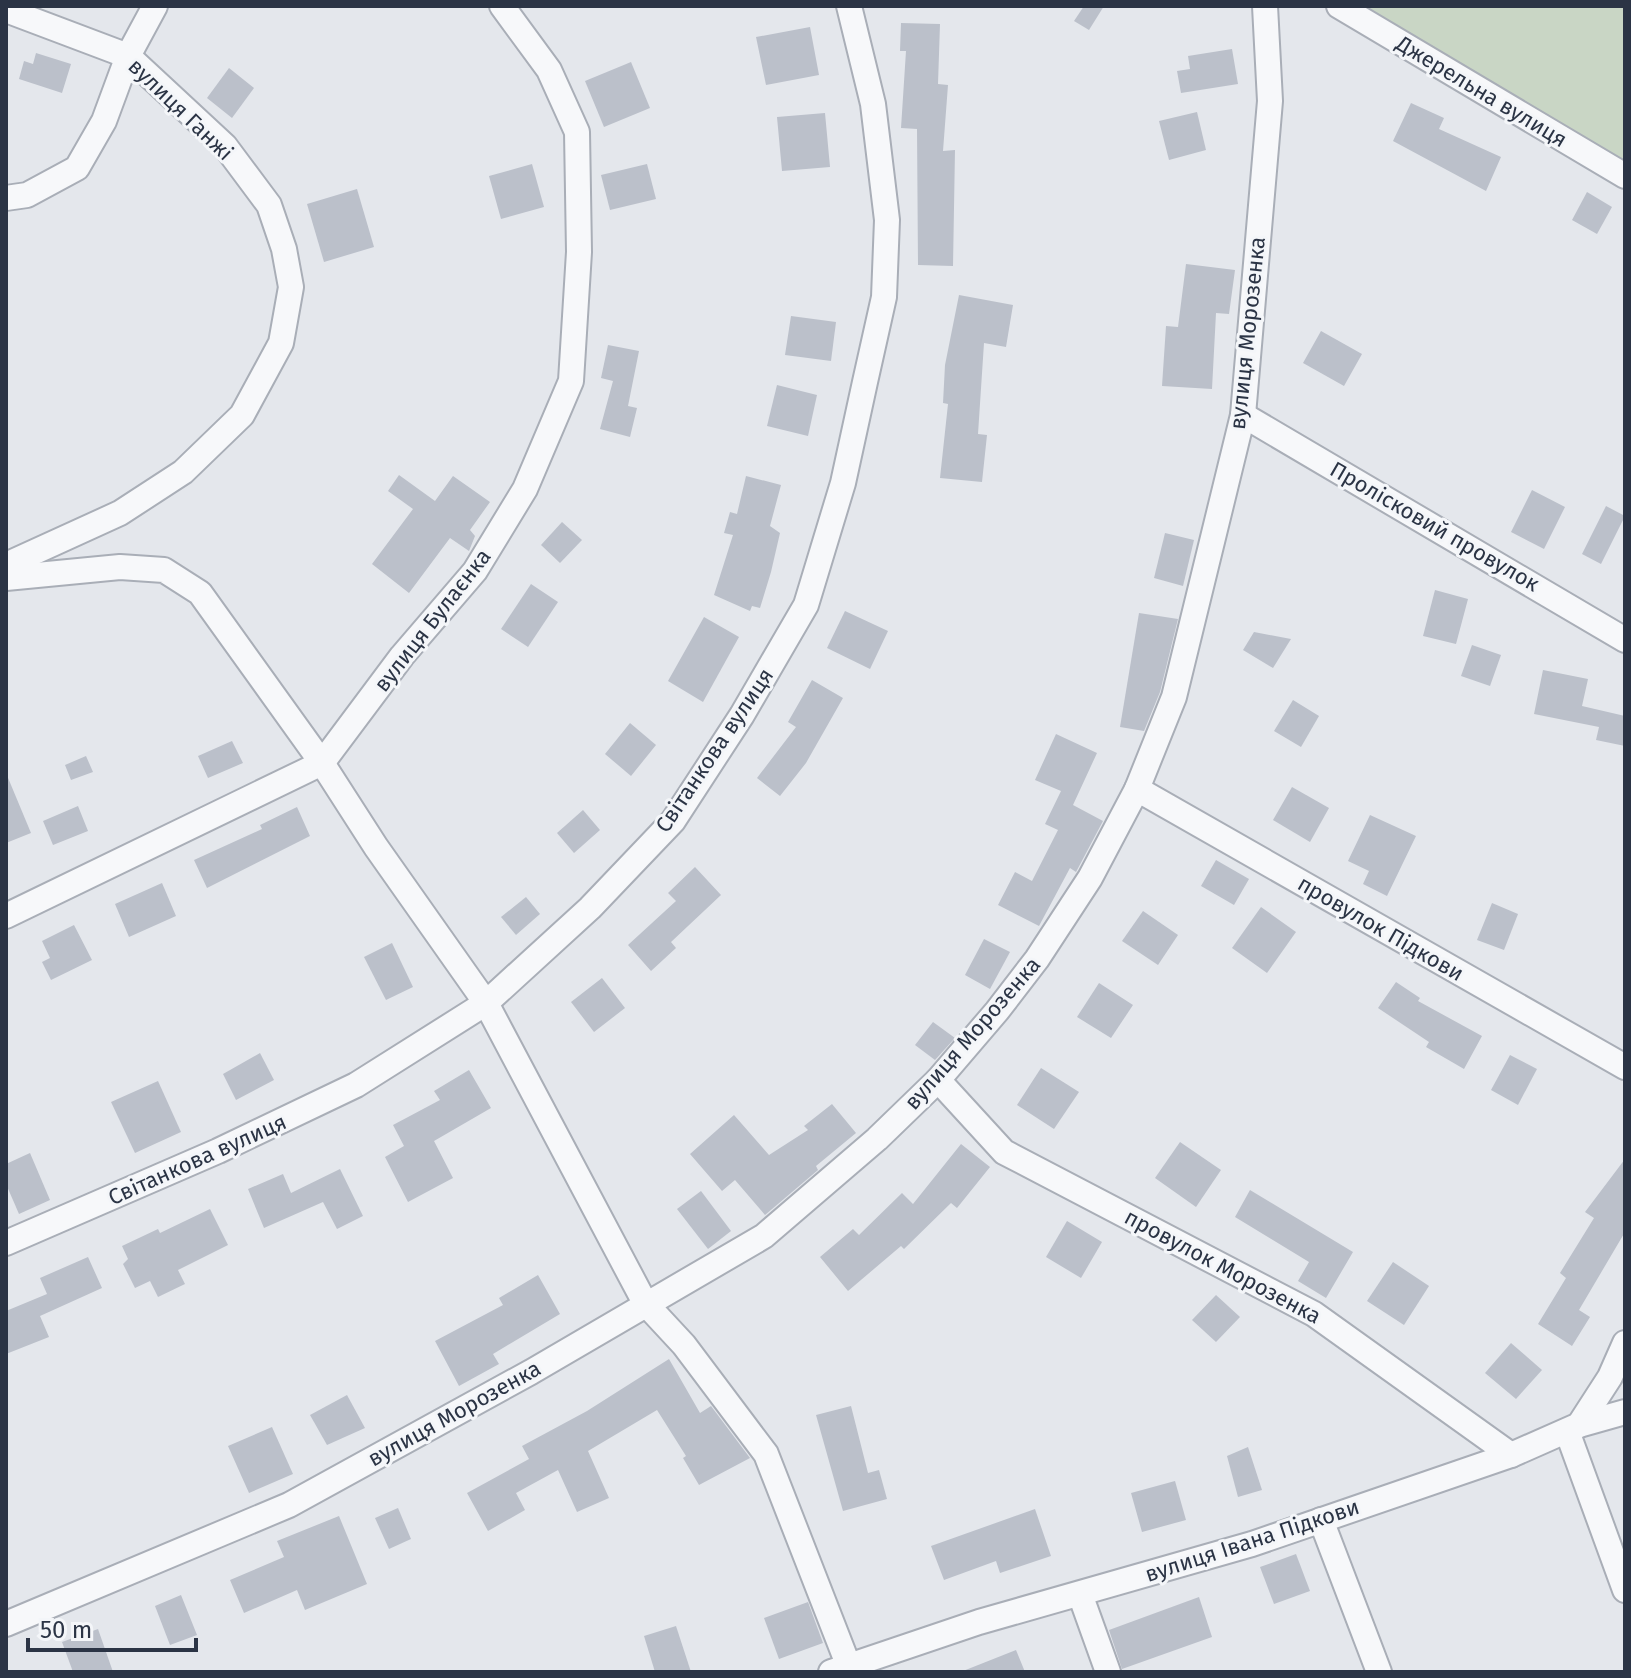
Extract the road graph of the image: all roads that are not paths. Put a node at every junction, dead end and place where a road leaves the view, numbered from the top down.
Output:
1 (155, 6) edge
2 (502, 6) edge
3 (849, 6) edge
4 (1265, 6) edge
5 (1339, 6) edge
6 (6, 10) edge
7 (128, 56) junction
8 (1625, 176) edge
9 (6, 198) edge
10 (1243, 415) junction
11 (6, 565) edge
12 (6, 578) edge
13 (1625, 640) edge
14 (322, 763) junction
15 (1137, 789) junction
16 (6, 916) edge
17 (486, 1003) junction
18 (1625, 1067) edge
19 (938, 1080) junction
20 (6, 1243) edge
21 (645, 1303) junction
22 (1625, 1343) edge
23 (1625, 1412) edge
24 (1573, 1428) junction
25 (1511, 1455) junction
26 (1321, 1520) junction
27 (1625, 1590) edge
28 (1080, 1594) junction
29 (6, 1624) edge
30 (844, 1670) edge
31 (1108, 1672) edge
32 (1379, 1672) edge

1 - 7 street
2 - 14 street, вулиця Булаєнка
3 - 17 street, Світанкова вулиця
4 - 10 street, вулиця Морозенка
5 - 8 street, Джерельна вулиця
6 - 7 street, вулиця Ганжі
7 - 9 street
7 - 11 street, вулиця Ганжі
10 - 13 street, Пролісковий провулок
10 - 15 street, вулиця Морозенка
12 - 14 street
14 - 16 street, вулиця Булаєнка
14 - 17 street
15 - 18 street, провулок Підкови
15 - 19 street, вулиця Морозенка
17 - 20 street, Світанкова вулиця
17 - 21 street
19 - 21 street, вулиця Морозенка
19 - 25 street, провулок Морозенка
21 - 29 street, вулиця Морозенка
21 - 30 street
22 - 24 street
23 - 24 street, вулиця Івана Підкови
24 - 25 street, вулиця Івана Підкови
24 - 27 street
25 - 26 street, вулиця Івана Підкови
26 - 28 street, вулиця Івана Підкови
26 - 32 street
28 - 30 street, вулиця Івана Підкови
28 - 31 street

